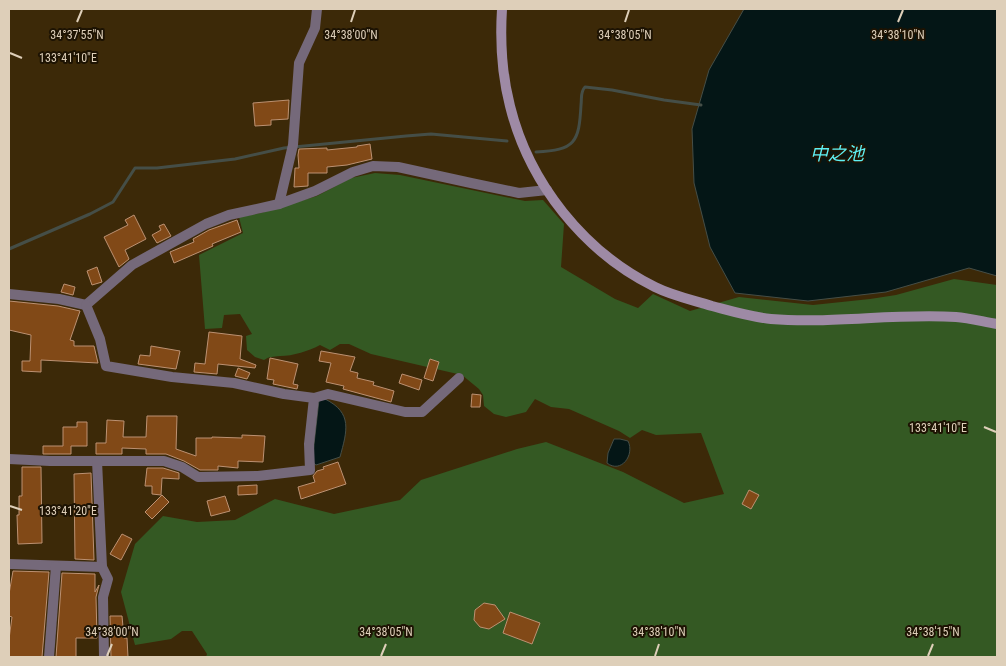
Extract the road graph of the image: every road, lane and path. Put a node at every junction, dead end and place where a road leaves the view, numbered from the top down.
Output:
1 (317, 9) edge
2 (502, 9) edge
3 (547, 190) junction
4 (279, 204) junction
5 (9, 294) edge
6 (86, 305) junction
7 (997, 324) edge
8 (459, 378) dead end
9 (314, 398) junction
10 (9, 459) edge
11 (97, 460) junction
12 (9, 564) edge
13 (56, 566) junction
14 (102, 567) junction
15 (49, 657) edge
16 (104, 657) edge

1 - 4 street
2 - 3 street
3 - 4 street
3 - 7 street
4 - 6 street
5 - 6 street
6 - 9 street
8 - 9 street
9 - 11 street
10 - 11 street
11 - 14 street
12 - 13 street
13 - 14 street
13 - 15 street
14 - 16 street

